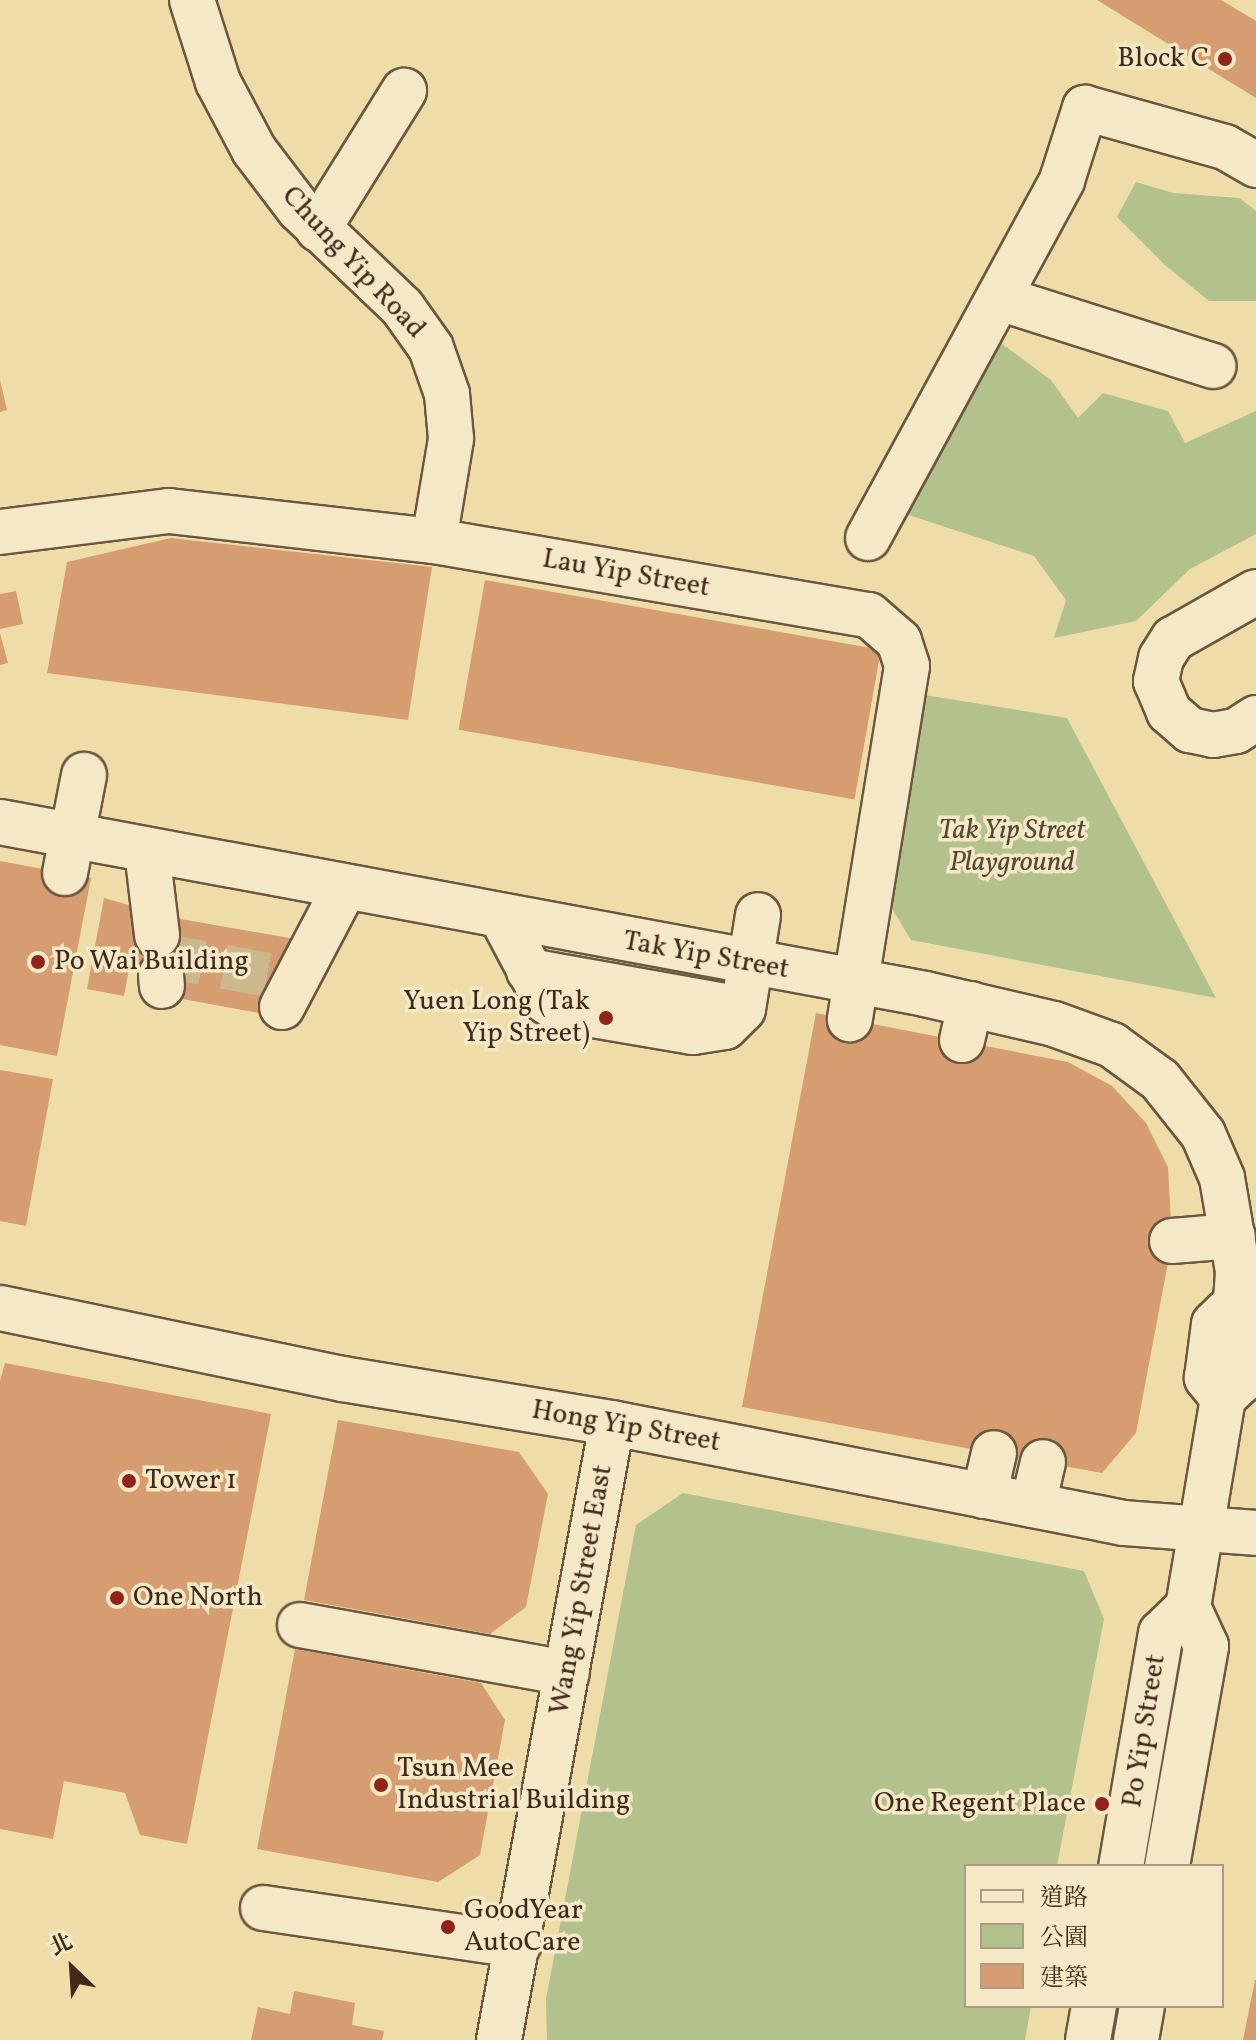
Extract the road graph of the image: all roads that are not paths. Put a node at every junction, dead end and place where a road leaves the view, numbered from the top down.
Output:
1 (192, 0) edge
2 (404, 91) dead end
3 (1256, 165) edge
4 (318, 229) junction
5 (999, 298) junction
6 (1214, 366) dead end
7 (0, 532) edge
8 (868, 538) dead end
9 (434, 541) junction
10 (1255, 606) edge
11 (1256, 718) edge
12 (84, 775) dead end
13 (0, 822) edge
14 (147, 851) junction
15 (69, 854) junction
16 (345, 887) junction
17 (758, 915) dead end
18 (502, 918) junction
19 (162, 950) dead end
20 (750, 965) junction
21 (852, 1000) junction
22 (282, 1007) dead end
23 (1233, 1236) junction
24 (1172, 1241) dead end
25 (0, 1308) edge
26 (612, 1423) junction
27 (994, 1453) dead end
28 (1043, 1462) dead end
29 (984, 1496) junction
30 (1033, 1505) junction
31 (1199, 1530) junction
32 (1255, 1535) edge
33 (1188, 1607) junction
34 (300, 1625) dead end
35 (567, 1673) junction
36 (1121, 1864) edge
37 (1167, 1864) edge
38 (263, 1908) dead end
39 (518, 1945) junction
40 (1094, 2008) edge
41 (1142, 2008) edge
42 (499, 2040) edge
43 (1088, 2040) edge
44 (1136, 2040) edge

1 - 4 street, Chung Yip Road
2 - 4 street
3 - 5 street
4 - 9 street, Chung Yip Road
5 - 6 street
5 - 8 street
7 - 9 street, Lau Yip Street
9 - 21 street, Lau Yip Street
10 - 11 street
12 - 15 street
13 - 15 street, Tak Yip Street
14 - 15 street, Tak Yip Street
14 - 16 street, Tak Yip Street
14 - 19 street
16 - 18 street, Tak Yip Street
16 - 22 street
17 - 20 street
18 - 20 street, Tak Yip Street
18 - 20 street
20 - 21 street, Tak Yip Street
21 - 23 street, Tak Yip Street
23 - 24 street
23 - 31 street, Tak Yip Street
25 - 26 street, Hong Yip Street
26 - 29 street, Hong Yip Street
26 - 35 street, Wang Yip Street East
27 - 29 street
28 - 30 street
29 - 30 street, Hong Yip Street
30 - 31 street, Hong Yip Street
31 - 32 street, Hong Yip Street
31 - 33 street
33 - 36 street, Po Yip Street
33 - 37 street, Po Yip Street
34 - 35 street
35 - 39 street, Wang Yip Street East
38 - 39 street
39 - 42 street, Wang Yip Street East
40 - 43 street
41 - 44 street

